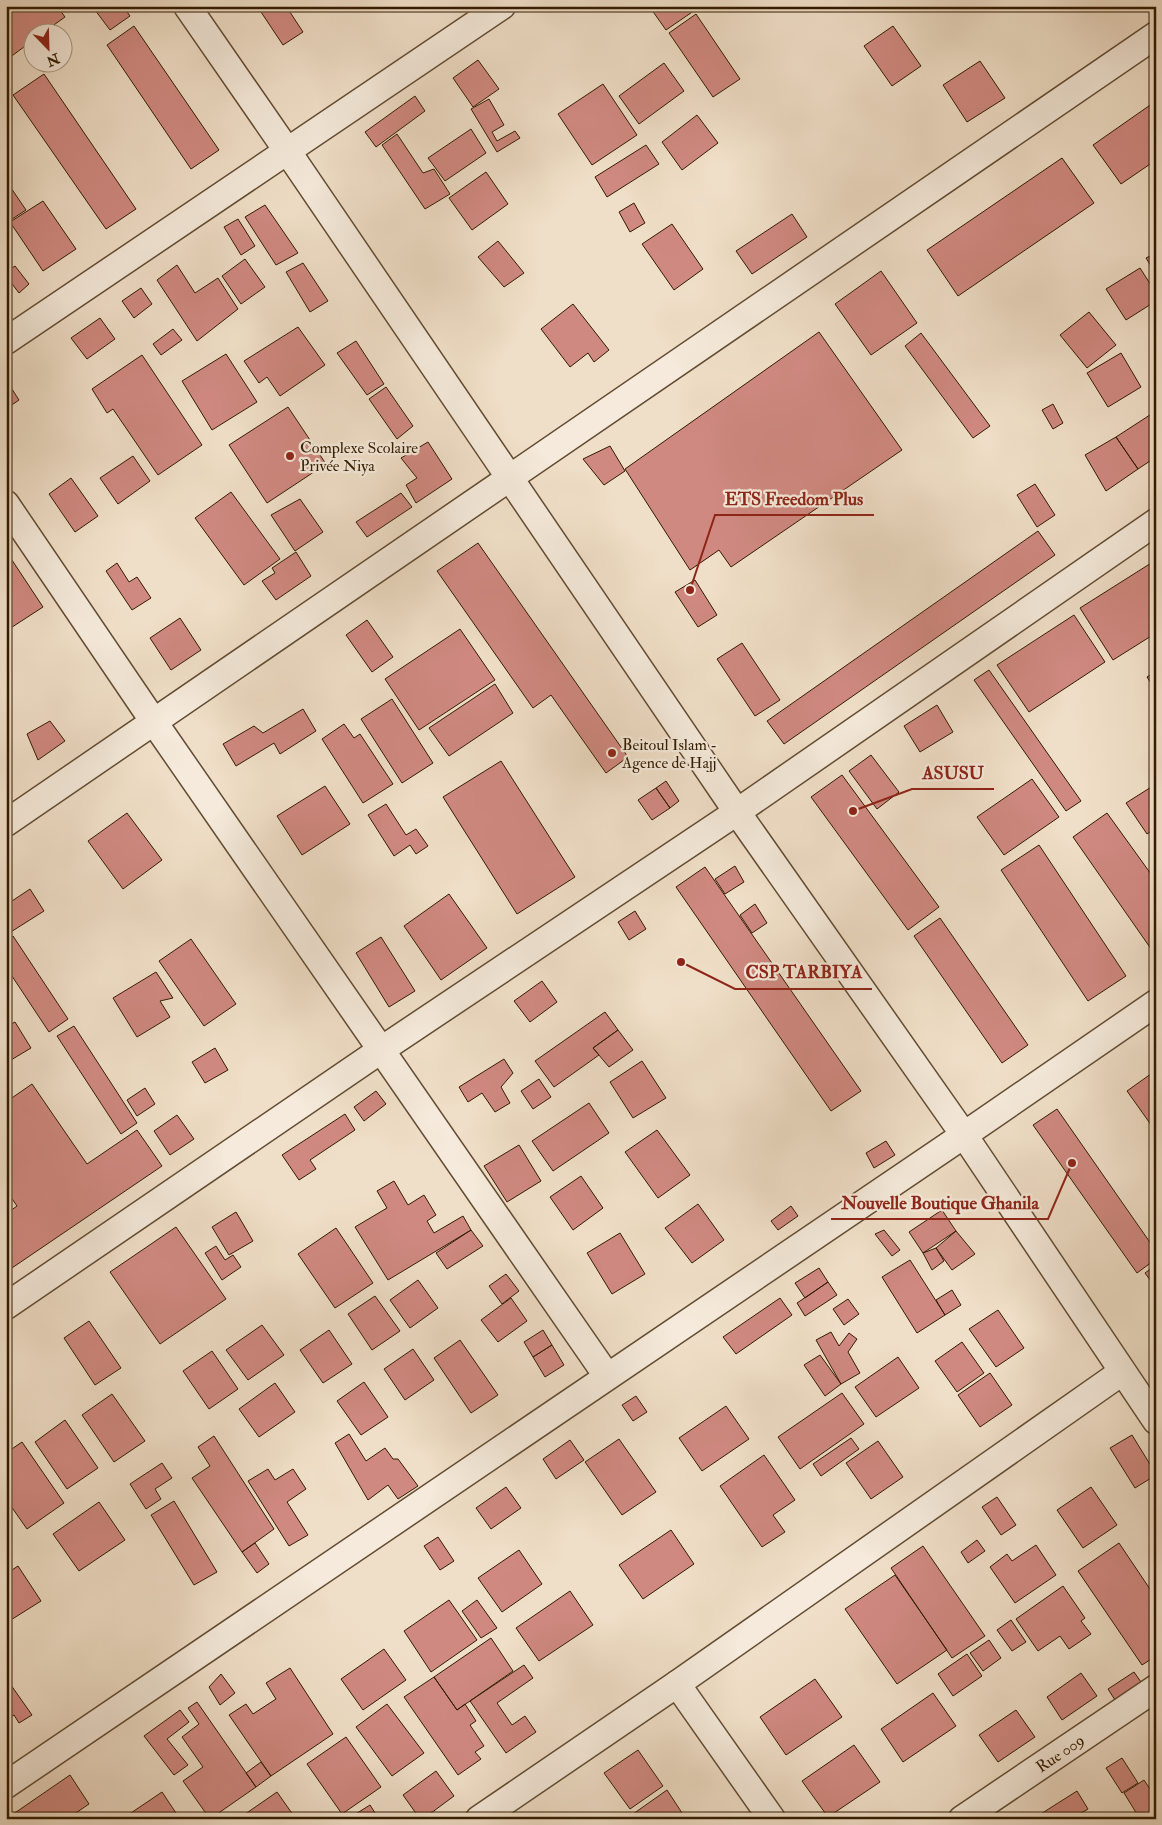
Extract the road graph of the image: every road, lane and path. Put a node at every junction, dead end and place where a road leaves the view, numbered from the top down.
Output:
1 (187, 6) edge
2 (502, 6) edge
3 (1156, 35) edge
4 (288, 152) junction
5 (6, 341) edge
6 (510, 477) junction
7 (6, 504) edge
8 (1156, 522) edge
9 (154, 722) junction
10 (737, 812) junction
11 (6, 823) edge
12 (1156, 1003) edge
13 (380, 1050) junction
14 (964, 1135) junction
15 (6, 1306) edge
16 (1122, 1372) junction
17 (607, 1376) junction
18 (1156, 1421) edge
19 (676, 1684) junction
20 (1156, 1688) edge
21 (6, 1785) edge
22 (479, 1819) edge
23 (772, 1819) edge
24 (962, 1819) edge

1 - 4 street
2 - 4 street
3 - 6 street
4 - 5 street
4 - 6 street
6 - 9 street
6 - 10 street
7 - 9 street
8 - 10 street
9 - 11 street
9 - 13 street
10 - 13 street
10 - 14 street
12 - 14 street
13 - 15 street
13 - 17 street
14 - 16 street
14 - 17 street
16 - 18 street
16 - 19 street
17 - 21 street
19 - 22 street
19 - 23 street
20 - 24 street, Rue 009

